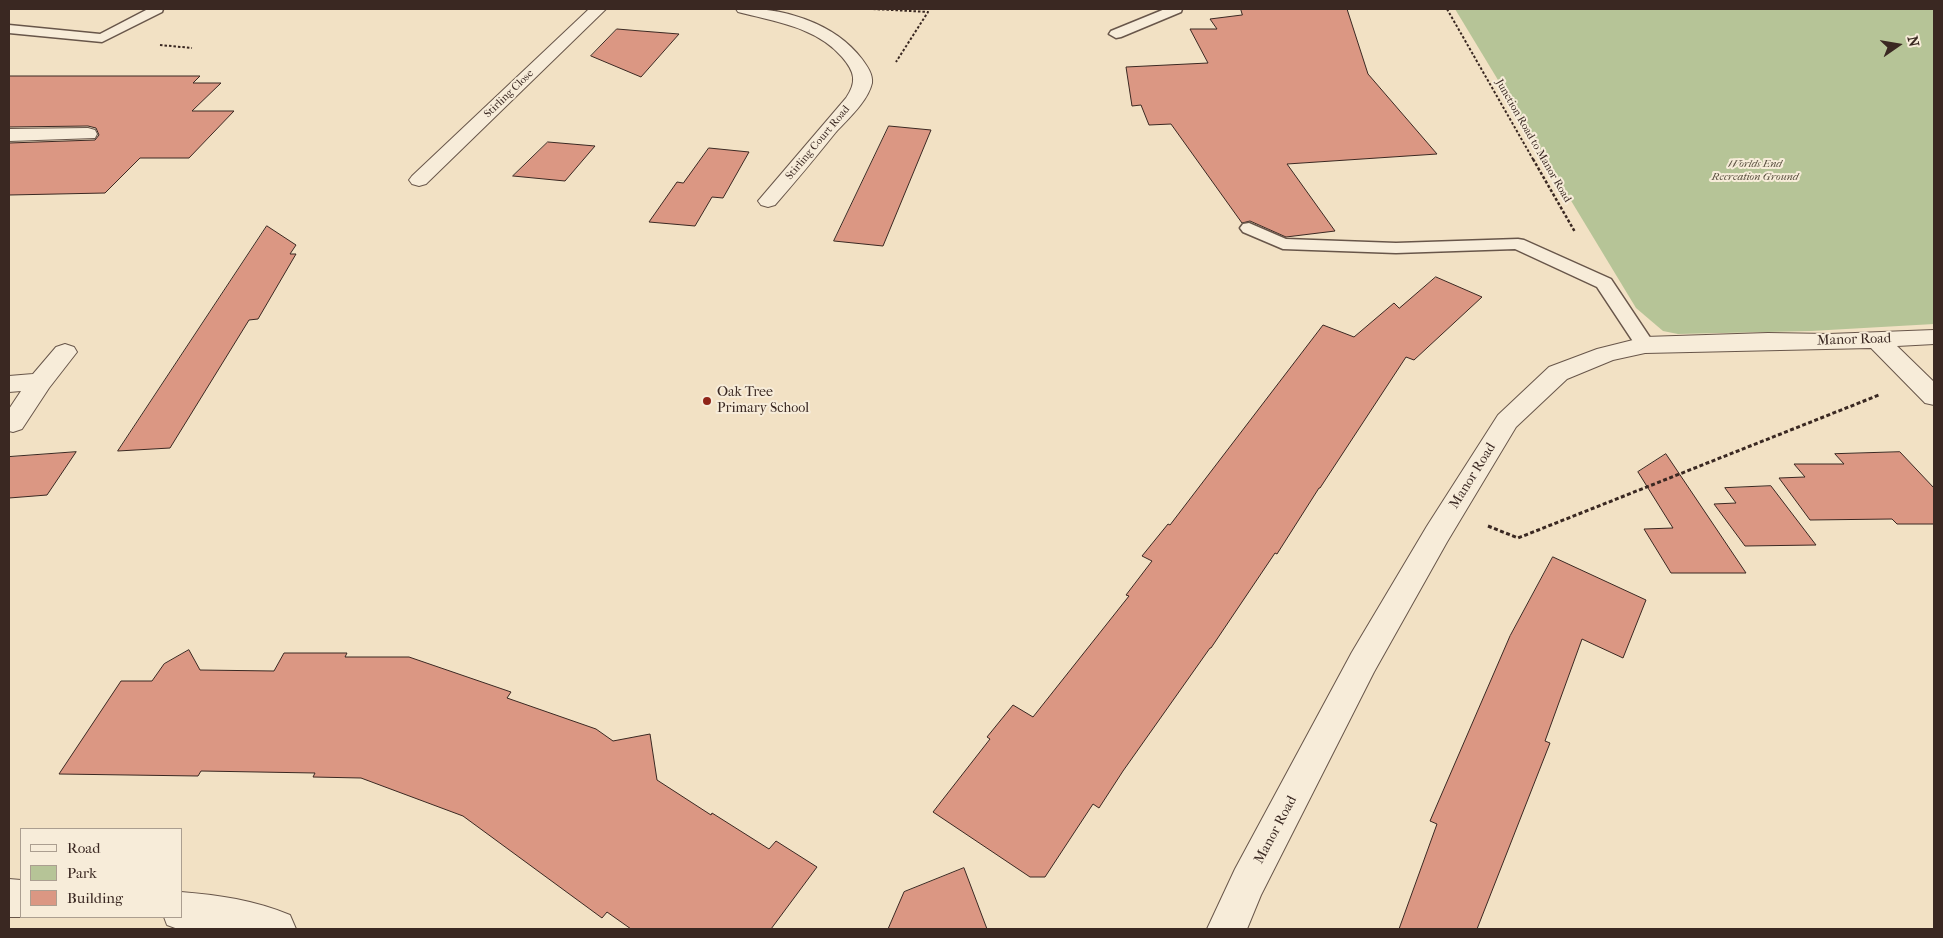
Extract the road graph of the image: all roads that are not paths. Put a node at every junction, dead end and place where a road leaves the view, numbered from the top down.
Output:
1 (157, 9) edge
2 (598, 9) edge
3 (744, 9) edge
4 (1176, 9) edge
5 (9, 29) edge
6 (1116, 34) dead end
7 (9, 134) edge
8 (70, 148) dead end
9 (419, 180) dead end
10 (768, 201) dead end
11 (1250, 228) dead end
12 (1934, 337) edge
13 (1877, 340) junction
14 (1645, 345) junction
15 (65, 352) dead end
16 (40, 382) junction
17 (9, 384) edge
18 (1926, 389) edge
19 (13, 423) dead end
20 (182, 911) edge
21 (276, 929) edge
22 (1228, 929) edge

1 - 5 lane
2 - 9 street, Stirling Close
3 - 10 street, Stirling Court Road
4 - 6 lane
7 - 8 street
11 - 14 lane
12 - 13 street, Manor Road
13 - 14 street, Manor Road
13 - 18 street
14 - 22 street, Manor Road
15 - 16 street
16 - 17 street
16 - 19 street
20 - 21 street

